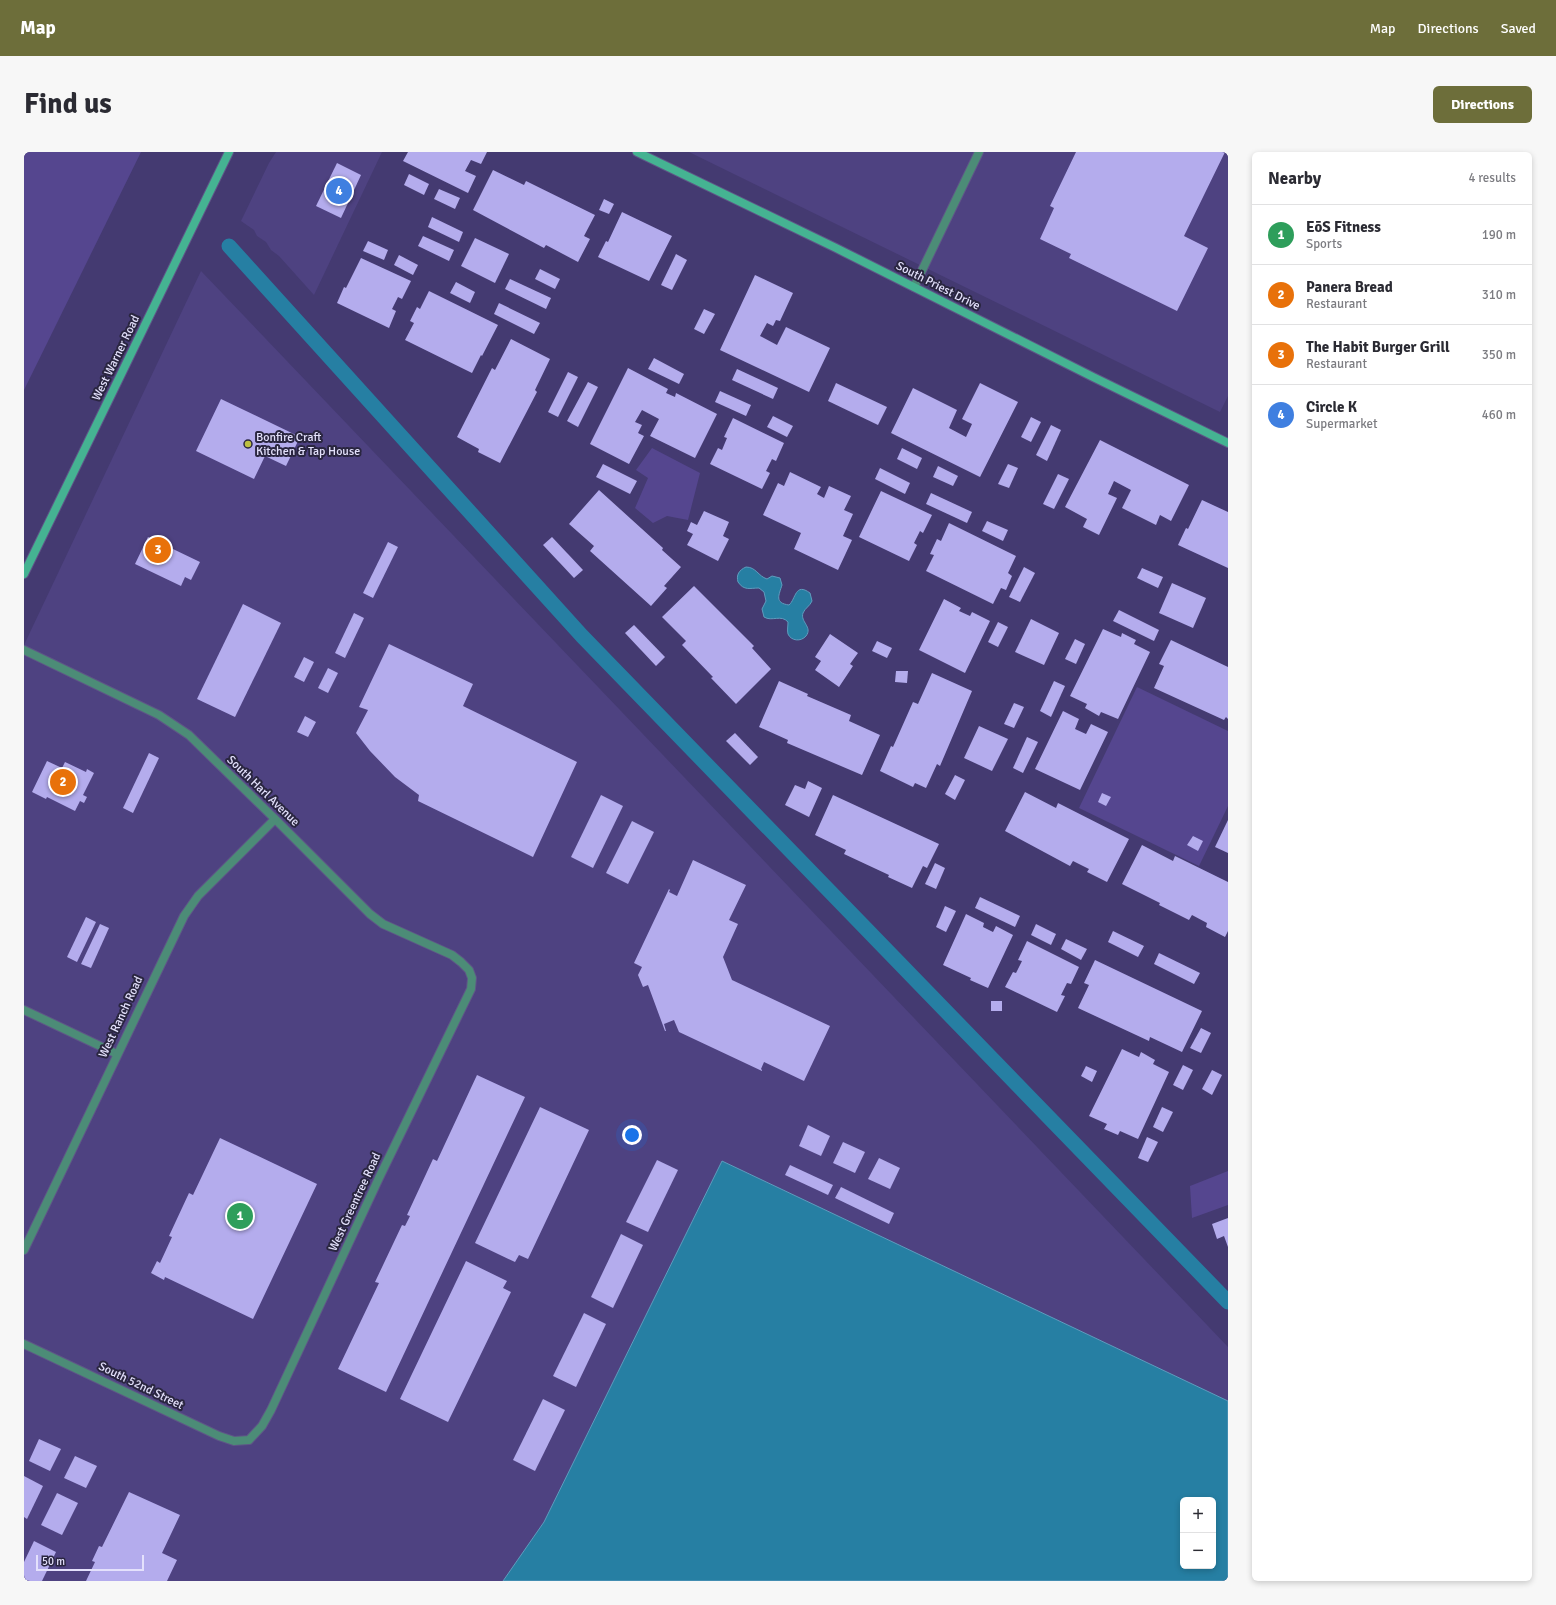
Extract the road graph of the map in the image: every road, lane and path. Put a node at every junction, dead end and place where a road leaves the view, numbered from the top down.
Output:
1 (228, 152) edge
2 (637, 152) edge
3 (979, 152) edge
4 (914, 287) junction
5 (1228, 443) edge
6 (24, 574) edge
7 (24, 650) edge
8 (275, 819) junction
9 (469, 970) joint
10 (24, 1010) edge
11 (117, 1054) junction
12 (24, 1250) edge
13 (24, 1344) edge
14 (249, 1440) joint

1 - 6 main road, West Warner Road
2 - 4 main road, South Priest Drive
3 - 4 street
4 - 5 main road, South Priest Drive
7 - 8 street, South Harl Avenue
8 - 9 street, South Harl Avenue
8 - 11 street, West Ranch Road
9 - 14 street, West Greentree Road
10 - 11 street
11 - 12 street, West Ranch Road
13 - 14 street, South 52nd Street

